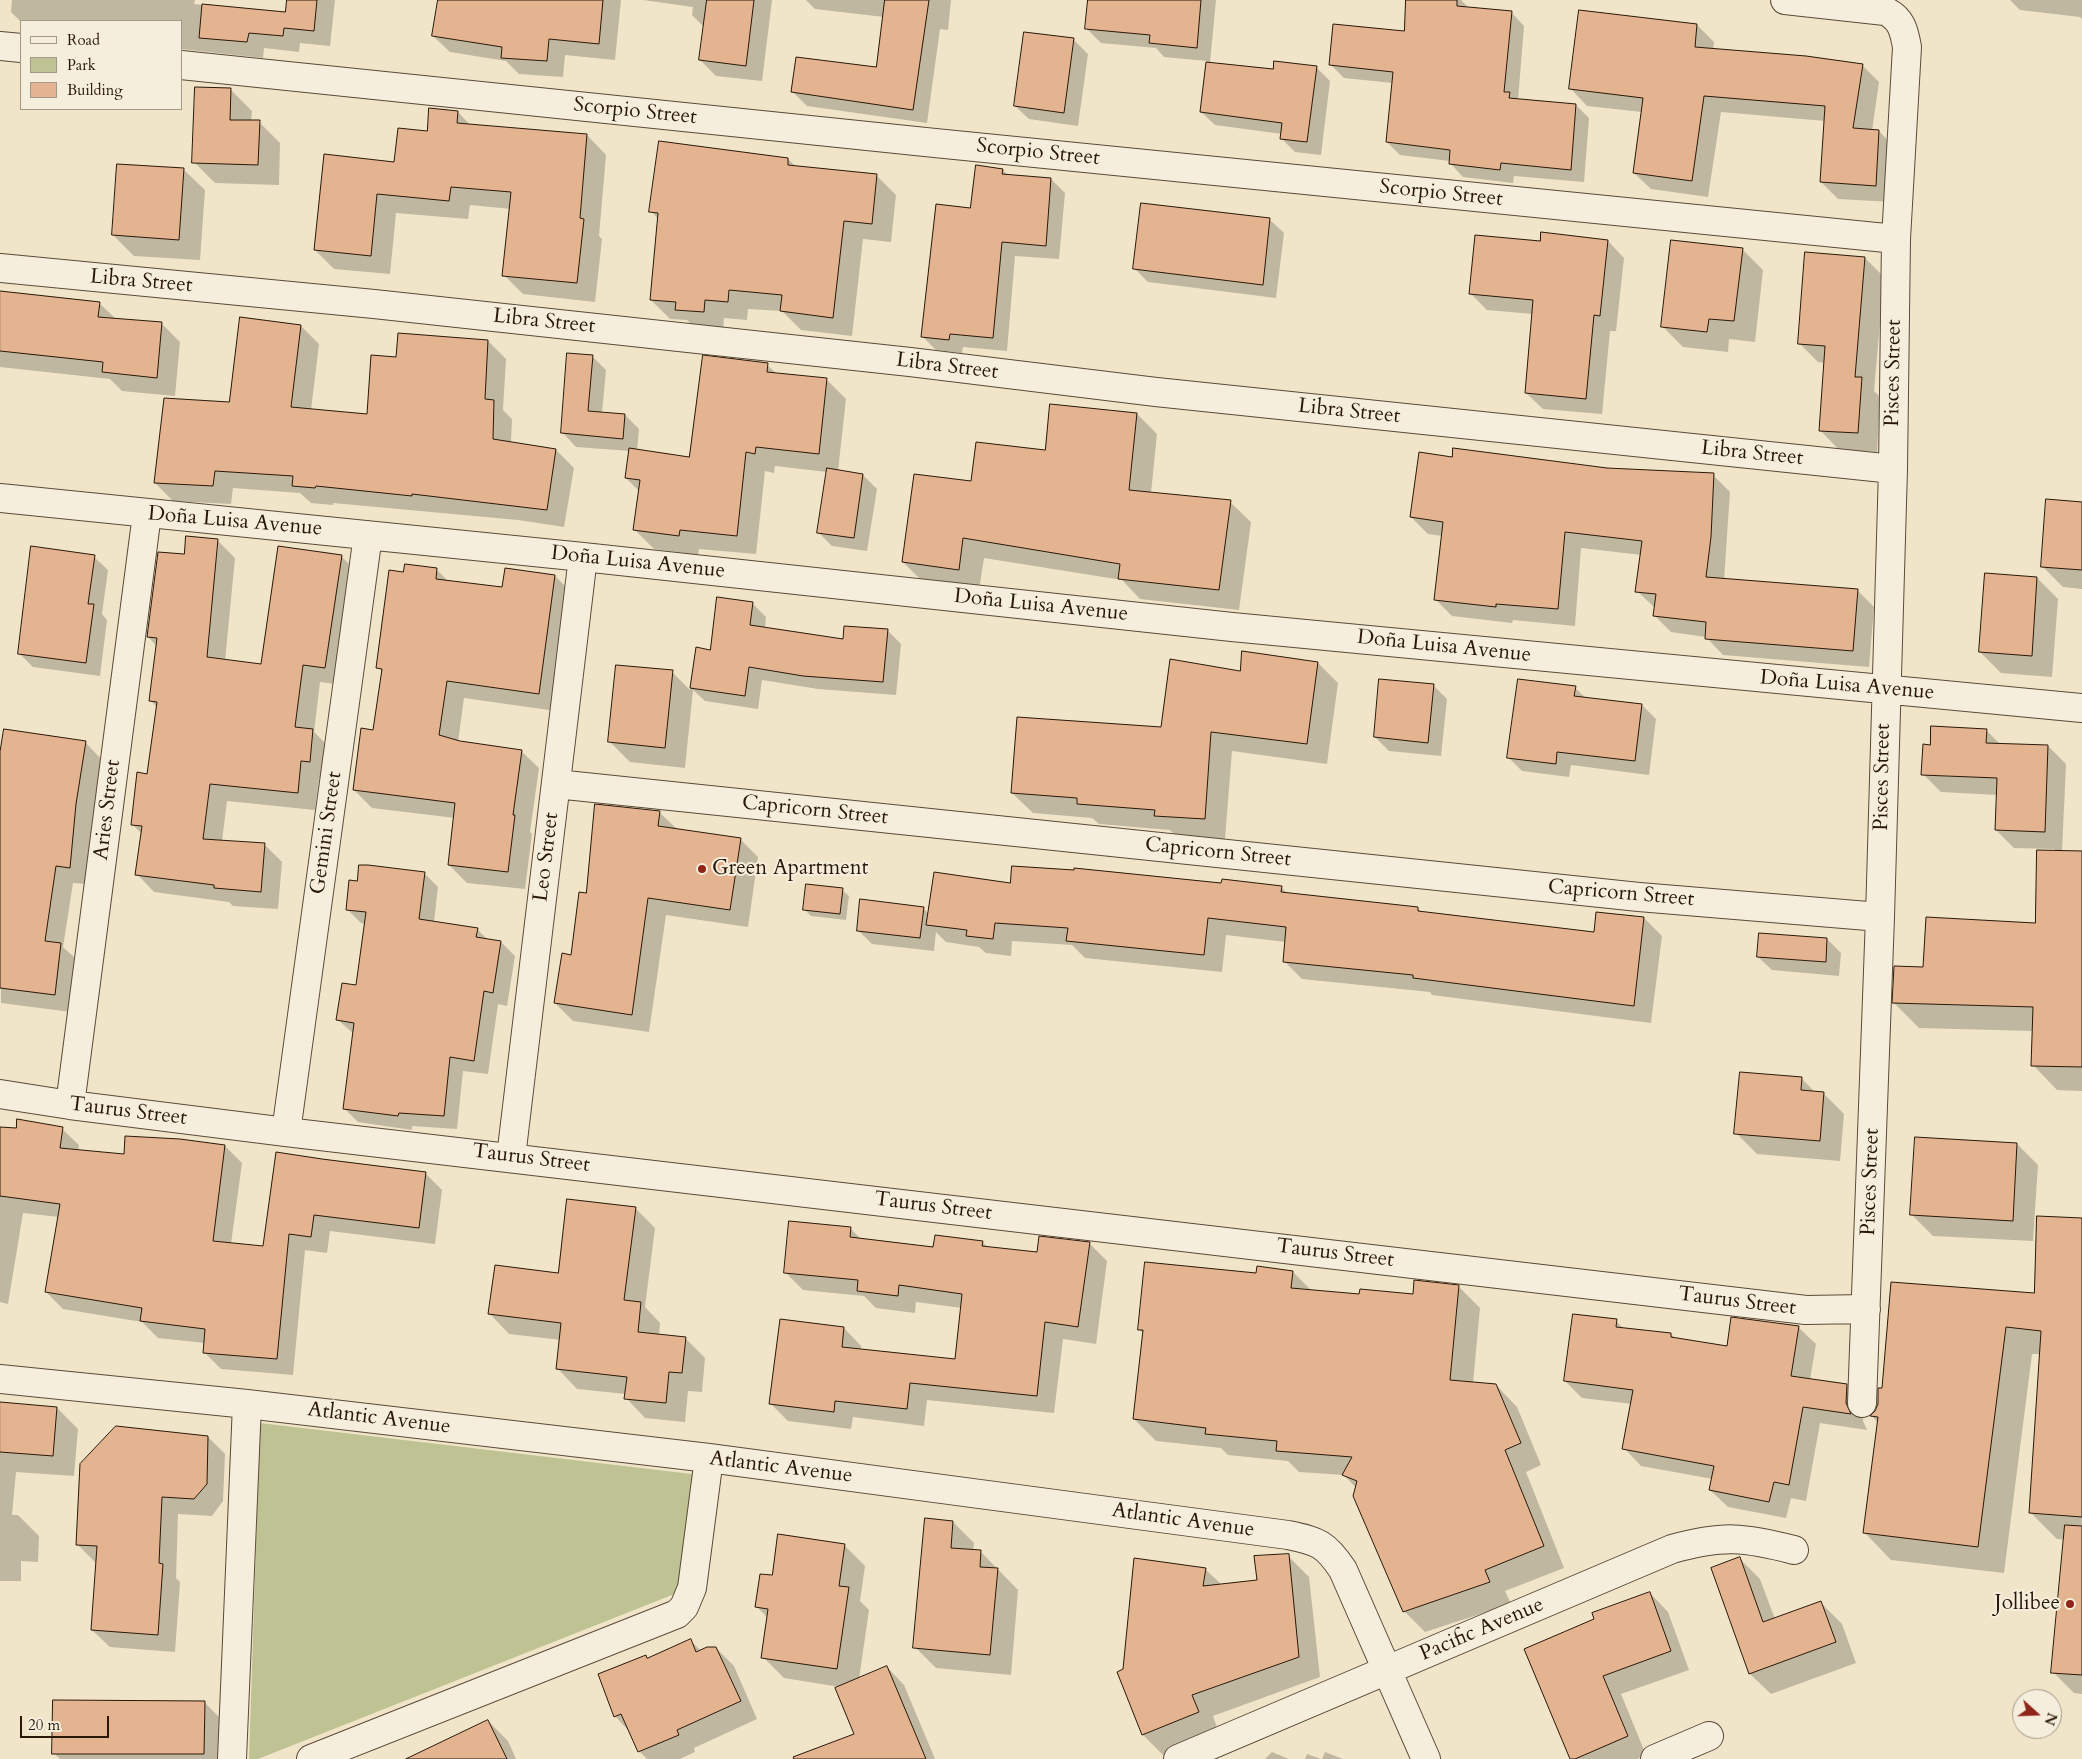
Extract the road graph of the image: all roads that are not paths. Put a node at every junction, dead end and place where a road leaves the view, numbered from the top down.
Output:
1 (1785, 0) edge
2 (0, 46) edge
3 (20, 48) edge
4 (182, 65) edge
5 (1896, 239) junction
6 (0, 268) edge
7 (1893, 469) junction
8 (0, 498) edge
9 (147, 514) junction
10 (368, 535) junction
11 (583, 557) junction
12 (1885, 690) junction
13 (2082, 708) edge
14 (556, 784) junction
15 (1880, 916) junction
16 (0, 1094) edge
17 (70, 1105) junction
18 (286, 1132) junction
19 (511, 1157) junction
20 (1866, 1309) junction
21 (0, 1380) edge
22 (247, 1404) junction
23 (1862, 1404) dead end
24 (709, 1458) junction
25 (1794, 1550) dead end
26 (1387, 1670) junction
27 (1709, 1736) dead end
28 (232, 1759) edge
29 (311, 1759) edge
30 (1178, 1759) edge
31 (1426, 1759) edge
32 (1655, 1759) edge

1 - 5 street, Pisces Street
2 - 3 street
4 - 5 street, Scorpio Street
5 - 7 street, Pisces Street
6 - 7 street, Libra Street
7 - 12 street, Pisces Street
8 - 9 street, Doña Luisa Avenue
9 - 10 street, Doña Luisa Avenue
9 - 17 street, Aries Street
10 - 11 street, Doña Luisa Avenue
10 - 18 street, Gemini Street
11 - 12 street, Doña Luisa Avenue
11 - 14 street, Leo Street
12 - 13 street, Doña Luisa Avenue
12 - 15 street, Pisces Street
14 - 15 street, Capricorn Street
14 - 19 street, Leo Street
15 - 20 street, Pisces Street
16 - 17 street, Taurus Street
17 - 18 street, Taurus Street
18 - 19 street, Taurus Street
19 - 20 street, Taurus Street
20 - 23 street, Pisces Street
21 - 22 street, Atlantic Avenue
22 - 24 street, Atlantic Avenue
22 - 28 street
24 - 26 street, Atlantic Avenue
24 - 29 street
25 - 26 street, Pacific Avenue
26 - 30 street, Pacific Avenue
26 - 31 street, Atlantic Avenue
27 - 32 street

